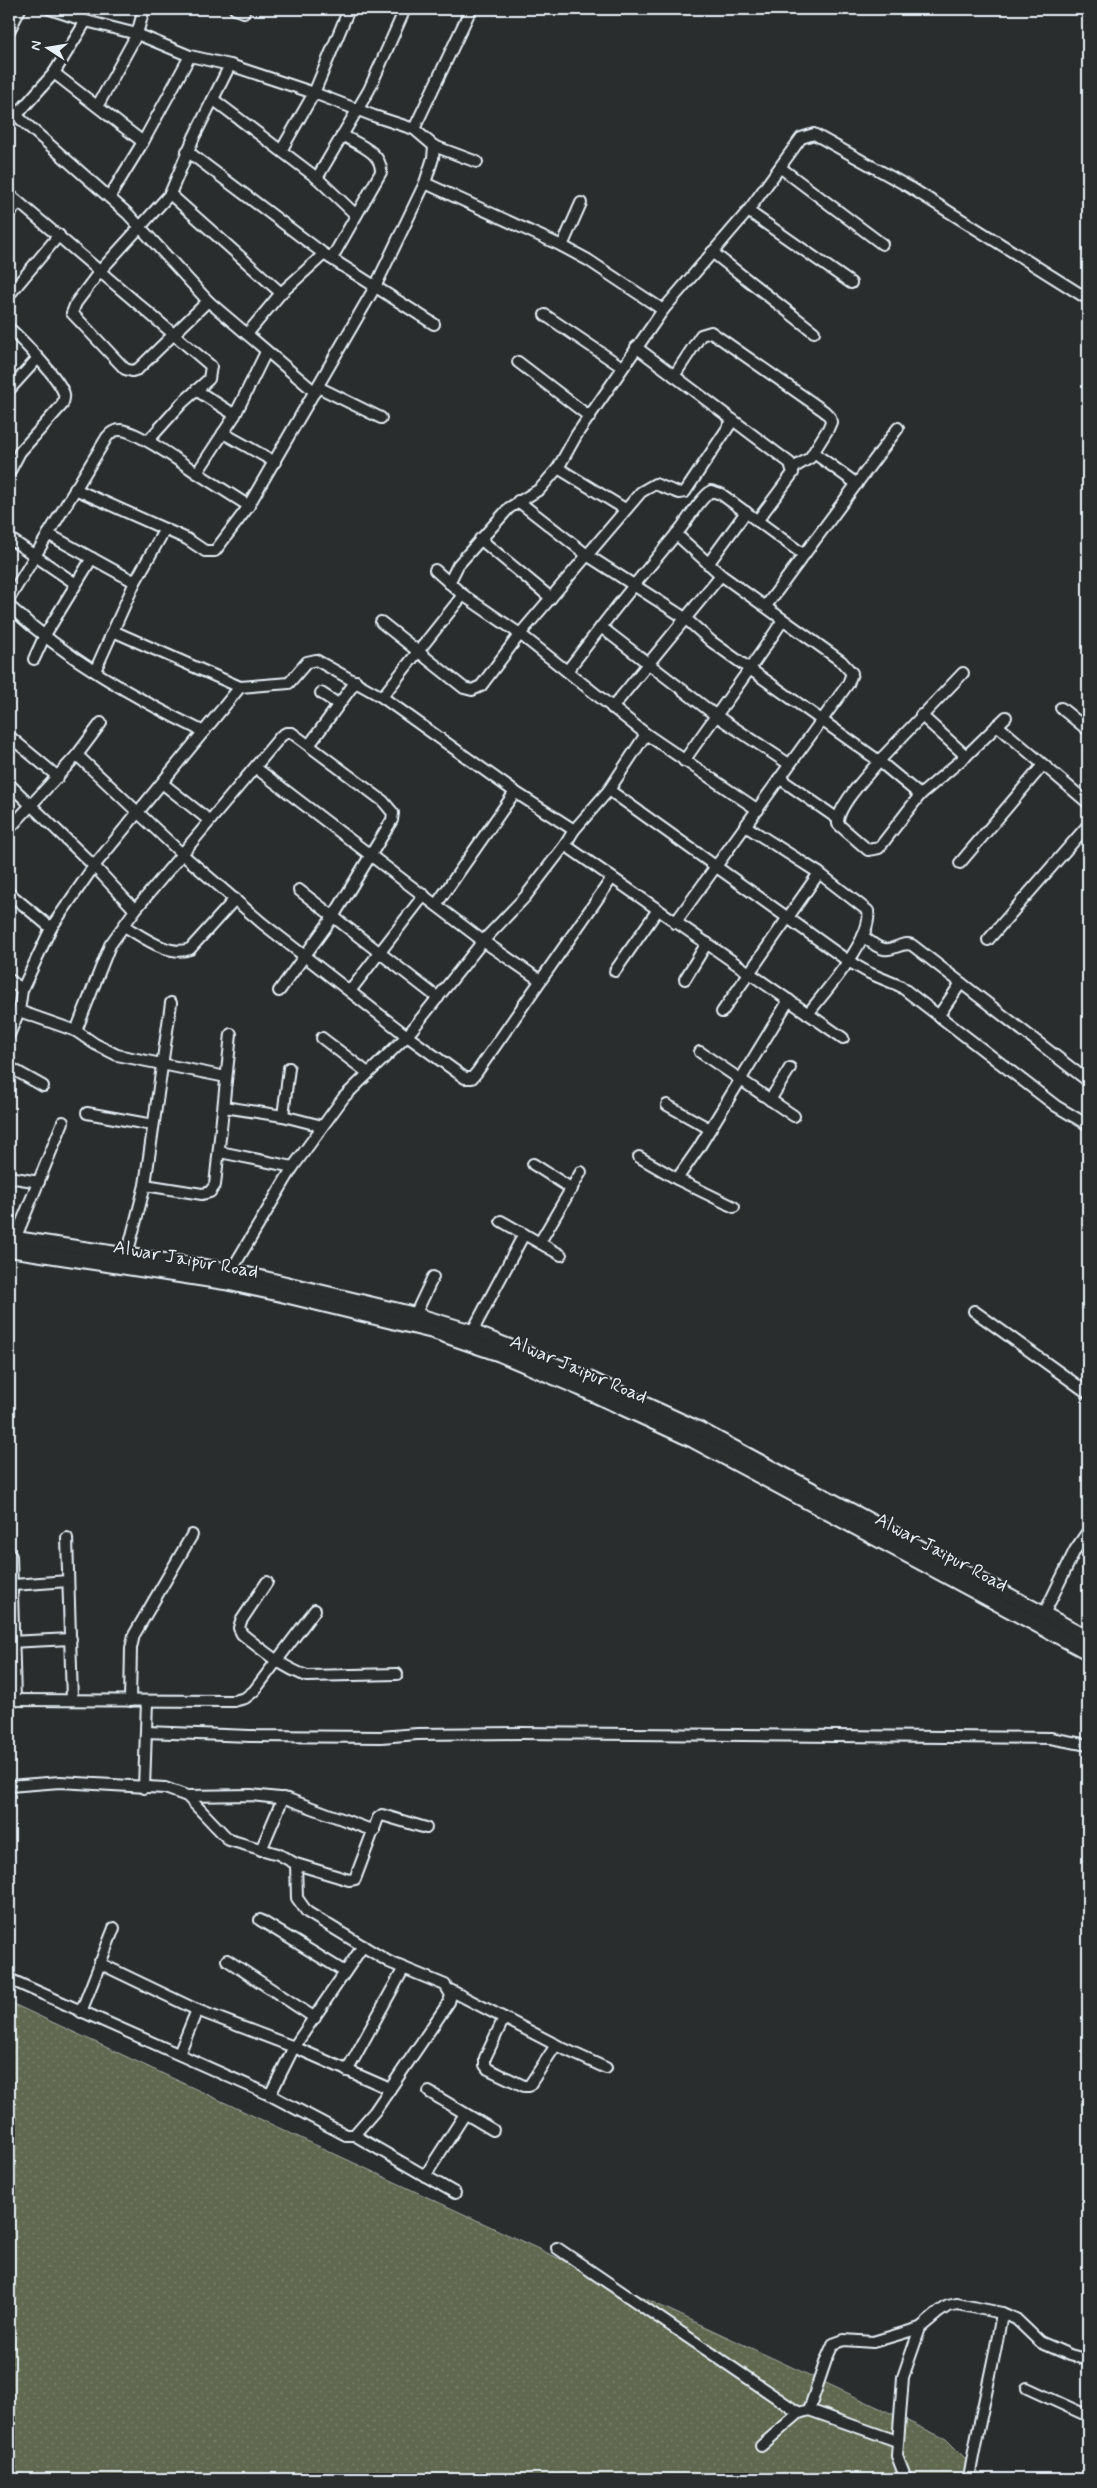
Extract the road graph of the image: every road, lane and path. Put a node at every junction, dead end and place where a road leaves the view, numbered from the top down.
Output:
1 (20, 9) edge
2 (50, 9) edge
3 (144, 9) edge
4 (349, 9) edge
5 (405, 9) edge
6 (472, 9) edge
7 (86, 21) junction
8 (9, 31) edge
9 (137, 34) junction
10 (190, 56) junction
11 (230, 66) junction
12 (54, 73) junction
13 (314, 92) junction
14 (214, 100) junction
15 (98, 105) junction
16 (356, 110) junction
17 (12, 113) edge
18 (414, 129) junction
19 (342, 135) junction
20 (143, 142) junction
21 (434, 146) junction
22 (282, 149) junction
23 (188, 151) junction
24 (477, 162) dead end
25 (780, 168) junction
26 (317, 178) junction
27 (425, 183) junction
28 (9, 194) edge
29 (170, 194) junction
30 (110, 196) junction
31 (19, 203) junction
32 (581, 203) dead end
33 (748, 211) junction
34 (9, 213) edge
35 (356, 215) junction
36 (139, 226) junction
37 (59, 235) junction
38 (882, 244) dead end
39 (562, 246) junction
40 (712, 252) junction
41 (328, 256) junction
42 (100, 271) junction
43 (851, 283) dead end
44 (375, 287) junction
45 (281, 293) junction
46 (9, 295) edge
47 (1088, 299) edge
48 (208, 301) junction
49 (663, 310) junction
50 (545, 315) dead end
51 (434, 324) dead end
52 (9, 328) edge
53 (814, 332) dead end
54 (173, 334) junction
55 (247, 334) junction
56 (636, 347) junction
57 (266, 352) junction
58 (37, 359) junction
59 (518, 362) dead end
60 (622, 367) junction
61 (674, 376) junction
62 (317, 389) junction
63 (9, 390) edge
64 (196, 390) junction
65 (235, 415) junction
66 (381, 418) dead end
67 (590, 418) junction
68 (733, 420) junction
69 (898, 428) dead end
70 (223, 433) junction
71 (148, 441) junction
72 (814, 453) junction
73 (275, 462) junction
74 (558, 468) junction
75 (793, 468) junction
76 (9, 473) edge
77 (197, 473) junction
78 (857, 484) junction
79 (75, 488) junction
80 (518, 501) junction
81 (249, 506) junction
82 (625, 509) junction
83 (746, 512) junction
84 (757, 521) junction
85 (166, 529) junction
86 (48, 534) junction
87 (676, 534) junction
88 (9, 538) edge
89 (480, 539) junction
90 (587, 555) junction
91 (804, 555) junction
92 (36, 556) junction
93 (92, 558) junction
94 (708, 564) junction
95 (435, 570) dead end
96 (721, 574) junction
97 (135, 582) junction
98 (449, 583) junction
99 (76, 584) junction
100 (633, 584) junction
101 (463, 595) junction
102 (551, 598) junction
103 (9, 599) edge
104 (9, 606) edge
105 (766, 606) junction
106 (685, 618) junction
107 (783, 620) junction
108 (381, 622) dead end
109 (601, 627) junction
110 (113, 630) junction
111 (520, 634) junction
112 (45, 635) junction
113 (418, 652) junction
114 (34, 658) dead end
115 (649, 662) junction
116 (752, 670) junction
117 (95, 671) junction
118 (567, 671) junction
119 (963, 673) dead end
120 (356, 681) junction
121 (240, 687) junction
122 (321, 693) dead end
123 (382, 697) junction
124 (338, 704) junction
125 (612, 708) junction
126 (1061, 708) dead end
127 (715, 715) junction
128 (921, 715) junction
129 (1006, 717) dead end
130 (821, 720) junction
131 (101, 723) dead end
132 (997, 726) junction
133 (1088, 730) edge
134 (204, 732) junction
135 (646, 734) junction
136 (9, 736) edge
137 (310, 744) junction
138 (77, 755) junction
139 (966, 756) junction
140 (684, 761) junction
141 (879, 761) junction
142 (789, 764) junction
143 (1043, 764) junction
144 (256, 768) junction
145 (58, 777) junction
146 (780, 778) junction
147 (162, 783) junction
148 (9, 784) edge
149 (609, 790) junction
150 (515, 792) junction
151 (920, 795) junction
152 (1088, 803) edge
153 (30, 804) junction
154 (758, 810) junction
155 (138, 811) junction
156 (838, 819) junction
157 (210, 821) junction
158 (1088, 825) edge
159 (747, 827) junction
160 (9, 829) edge
161 (574, 830) junction
162 (565, 845) junction
163 (182, 854) junction
164 (370, 855) junction
165 (960, 863) dead end
166 (94, 866) junction
167 (716, 867) junction
168 (819, 873) junction
169 (612, 878) junction
170 (298, 890) dead end
171 (9, 894) edge
172 (424, 895) junction
173 (235, 899) junction
174 (436, 905) junction
175 (135, 910) junction
176 (657, 910) junction
177 (333, 917) junction
178 (789, 917) junction
179 (675, 923) junction
180 (124, 926) junction
181 (51, 928) junction
182 (863, 936) junction
183 (988, 940) dead end
184 (483, 941) junction
185 (707, 944) junction
186 (378, 952) junction
187 (304, 955) junction
188 (848, 961) junction
189 (615, 971) dead end
190 (750, 972) junction
191 (9, 979) edge
192 (685, 979) dead end
193 (540, 980) junction
194 (962, 983) junction
195 (22, 990) junction
196 (279, 991) dead end
197 (350, 991) junction
198 (438, 998) junction
199 (789, 1000) junction
200 (171, 1003) dead end
201 (19, 1010) junction
202 (722, 1012) dead end
203 (808, 1014) junction
204 (939, 1015) junction
205 (76, 1031) junction
206 (9, 1034) edge
207 (232, 1034) dead end
208 (407, 1036) junction
209 (322, 1038) dead end
210 (843, 1038) dead end
211 (700, 1052) dead end
212 (161, 1064) junction
213 (9, 1067) edge
214 (289, 1068) dead end
215 (790, 1068) dead end
216 (368, 1073) junction
217 (226, 1077) junction
218 (740, 1080) junction
219 (1088, 1081) edge
220 (43, 1086) dead end
221 (770, 1100) junction
222 (667, 1105) dead end
223 (224, 1107) junction
224 (87, 1112) dead end
225 (283, 1116) junction
226 (794, 1116) dead end
227 (63, 1122) dead end
228 (153, 1125) junction
229 (1088, 1125) edge
230 (322, 1126) junction
231 (710, 1129) junction
232 (220, 1152) junction
233 (639, 1157) dead end
234 (533, 1164) dead end
235 (292, 1167) junction
236 (581, 1172) dead end
237 (9, 1177) edge
238 (676, 1179) junction
239 (39, 1182) junction
240 (145, 1185) junction
241 (572, 1189) junction
242 (734, 1207) dead end
243 (501, 1221) dead end
244 (524, 1234) junction
245 (11, 1242) edge
246 (540, 1242) junction
247 (127, 1255) junction
248 (561, 1255) dead end
249 (231, 1271) junction
250 (433, 1277) dead end
251 (974, 1311) dead end
252 (415, 1315) junction
253 (472, 1332) junction
254 (1088, 1393) edge
255 (1088, 1531) edge
256 (192, 1535) dead end
257 (67, 1538) dead end
258 (11, 1556) dead end
259 (68, 1581) junction
260 (267, 1582) dead end
261 (13, 1585) junction
262 (315, 1610) dead end
263 (1044, 1614) junction
264 (1057, 1628) junction
265 (1087, 1635) edge
266 (71, 1639) junction
267 (11, 1642) edge
268 (1088, 1652) edge
269 (277, 1660) junction
270 (397, 1674) dead end
271 (12, 1700) edge
272 (72, 1700) junction
273 (130, 1701) junction
274 (147, 1701) junction
275 (146, 1732) junction
276 (1088, 1745) edge
277 (9, 1786) edge
278 (144, 1788) junction
279 (187, 1796) junction
280 (283, 1798) junction
281 (426, 1828) dead end
282 (374, 1831) junction
283 (261, 1850) junction
284 (296, 1864) junction
285 (260, 1920) dead end
286 (114, 1928) dead end
287 (363, 1946) junction
288 (227, 1960) dead end
289 (99, 1963) junction
290 (404, 1968) junction
291 (346, 1972) junction
292 (9, 1979) edge
293 (448, 1989) junction
294 (198, 2010) junction
295 (81, 2012) junction
296 (314, 2018) junction
297 (504, 2018) junction
298 (556, 2045) junction
299 (294, 2047) junction
300 (178, 2054) junction
301 (606, 2068) dead end
302 (347, 2071) junction
303 (390, 2090) junction
304 (429, 2092) dead end
305 (270, 2095) junction
306 (465, 2114) junction
307 (493, 2130) dead end
308 (354, 2136) junction
309 (425, 2176) junction
310 (455, 2193) dead end
311 (557, 2248) dead end
312 (1002, 2313) junction
313 (920, 2328) junction
314 (1088, 2360) edge
315 (1026, 2388) dead end
316 (804, 2412) junction
317 (1088, 2416) edge
318 (896, 2440) junction
319 (761, 2446) dead end
320 (906, 2479) edge
321 (969, 2479) edge

1 - 8 street
2 - 7 street
3 - 9 street
4 - 13 street
5 - 16 street
6 - 18 street
7 - 9 street
7 - 12 street
9 - 10 street
9 - 15 street
10 - 11 street
10 - 20 street
11 - 13 street
11 - 14 street
12 - 15 street
12 - 17 street
13 - 16 street
13 - 22 street
14 - 22 street
14 - 23 street
15 - 20 street
16 - 18 street
16 - 19 street
17 - 30 street
18 - 21 street
19 - 26 street
19 - 35 street
20 - 30 street
21 - 24 street
21 - 27 street
22 - 26 street
23 - 29 street
23 - 41 street
25 - 33 street
25 - 38 street
25 - 47 street
26 - 35 street
27 - 39 street
27 - 44 street
28 - 31 street
29 - 36 street
29 - 45 street
30 - 36 street
31 - 34 street
31 - 37 street
32 - 39 street
33 - 40 street
33 - 43 street
35 - 41 street
36 - 42 street
36 - 48 street
37 - 42 street
37 - 46 street
39 - 49 street
40 - 49 street
40 - 53 street
41 - 44 street
41 - 45 street
42 - 54 street
42 - 54 street
44 - 51 street
44 - 62 street
45 - 55 street
48 - 54 street
48 - 55 street
49 - 56 street
50 - 60 street
52 - 58 street
54 - 64 street
55 - 57 street
56 - 60 street
56 - 61 street
57 - 62 street
57 - 65 street
58 - 63 street
58 - 76 street
59 - 67 street
60 - 67 street
61 - 68 street
61 - 72 street
62 - 66 street
62 - 73 street
64 - 65 street
64 - 71 street
65 - 70 street
67 - 74 street
68 - 75 street
68 - 82 street
69 - 78 street
70 - 73 street
70 - 77 street
71 - 77 street
71 - 79 street
72 - 75 street
72 - 78 street
73 - 81 street
74 - 80 street
74 - 82 street
75 - 84 street
77 - 81 street
78 - 91 street
79 - 85 street
79 - 86 street
80 - 89 street
80 - 90 street
81 - 85 street
82 - 90 street
83 - 84 street
83 - 87 street
83 - 94 street
84 - 91 street
85 - 97 street
86 - 92 street
86 - 93 street
87 - 94 street
87 - 100 street
88 - 92 street
89 - 98 street
89 - 102 street
90 - 100 street
90 - 102 street
91 - 105 street
92 - 99 street
92 - 103 street
93 - 97 street
93 - 99 street
94 - 96 street
95 - 98 street
96 - 105 street
96 - 106 street
97 - 110 street
98 - 101 street
99 - 112 street
100 - 106 street
100 - 109 street
101 - 111 street
101 - 113 street
102 - 111 street
104 - 112 street
105 - 107 street
106 - 115 street
106 - 116 street
107 - 116 street
107 - 130 street
108 - 113 street
109 - 115 street
109 - 118 street
110 - 117 street
110 - 121 street
111 - 113 street
111 - 118 street
112 - 114 street
112 - 117 street
113 - 123 street
115 - 125 street
115 - 127 street
116 - 127 street
116 - 130 street
117 - 134 street
118 - 125 street
119 - 128 street
120 - 121 street
120 - 123 street
120 - 124 street
121 - 134 street
122 - 124 street
123 - 150 street
124 - 137 street
125 - 135 street
126 - 133 street
127 - 140 street
127 - 142 street
128 - 139 street
128 - 141 street
129 - 132 street
130 - 141 street
130 - 142 street
131 - 138 street
132 - 139 street
132 - 143 street
134 - 147 street
135 - 140 street
135 - 149 street
136 - 145 street
137 - 144 street
137 - 164 street
138 - 145 street
138 - 155 street
139 - 151 street
140 - 154 street
141 - 151 street
141 - 156 street
142 - 146 street
143 - 152 street
143 - 165 street
144 - 157 street
144 - 164 street
145 - 153 street
146 - 154 street
146 - 156 street
147 - 155 street
147 - 157 street
148 - 153 street
149 - 161 street
149 - 167 street
150 - 161 street
150 - 174 street
151 - 156 street
153 - 160 street
153 - 166 street
154 - 159 street
155 - 163 street
155 - 166 street
157 - 163 street
158 - 183 street
159 - 167 street
159 - 168 street
161 - 162 street
162 - 169 street
162 - 184 street
163 - 173 street
163 - 175 street
164 - 172 street
164 - 177 street
166 - 175 street
166 - 181 street
167 - 178 street
167 - 179 street
168 - 178 street
168 - 182 street
169 - 176 street
169 - 193 street
170 - 177 street
171 - 181 street
172 - 174 street
172 - 186 street
173 - 180 street
173 - 187 street
174 - 184 street
175 - 180 street
176 - 179 street
176 - 189 street
177 - 186 street
177 - 187 street
178 - 188 street
178 - 190 street
179 - 185 street
180 - 205 street
181 - 195 street
182 - 188 street
182 - 194 street
184 - 193 street
184 - 198 street
185 - 190 street
185 - 192 street
186 - 197 street
186 - 198 street
187 - 196 street
187 - 197 street
188 - 203 street
188 - 204 street
190 - 199 street
190 - 202 street
191 - 195 street
193 - 208 street
194 - 204 street
194 - 219 street
195 - 201 street
197 - 208 street
198 - 208 street
199 - 203 street
199 - 218 street
200 - 212 street
201 - 205 street
201 - 206 street
203 - 210 street
204 - 229 street
205 - 212 street
207 - 217 street
208 - 216 street
209 - 216 street
211 - 218 street
212 - 217 street
212 - 228 street
213 - 220 street
214 - 225 street
215 - 221 street
216 - 230 street
217 - 223 street
218 - 221 street
218 - 231 street
221 - 226 street
222 - 231 street
223 - 225 street
223 - 232 street
224 - 228 street
225 - 230 street
227 - 239 street
228 - 240 street
230 - 235 street
231 - 238 street
232 - 235 street
232 - 240 street
233 - 238 street
234 - 241 street
235 - 249 street
236 - 241 street
237 - 239 street
238 - 242 street
239 - 245 street
240 - 247 street
241 - 246 street
243 - 244 street
244 - 246 street
244 - 253 street
245 - 247 main road, Alwar Jaipur Road
245 - 264 main road, Alwar Jaipur Road
246 - 248 street
247 - 249 main road, Alwar Jaipur Road
249 - 252 main road, Alwar Jaipur Road
250 - 252 street
251 - 254 street
252 - 253 main road, Alwar Jaipur Road
253 - 263 main road, Alwar Jaipur Road
255 - 263 street
256 - 273 street
257 - 259 street
258 - 261 street
259 - 261 street
259 - 266 street
260 - 269 street
261 - 267 street
262 - 269 street
263 - 264 main road, Alwar Jaipur Road
264 - 265 main road, Alwar Jaipur Road
264 - 268 main road, Alwar Jaipur Road
266 - 267 street
266 - 272 street
267 - 271 street
269 - 270 street
269 - 274 street
271 - 272 street
272 - 273 street
273 - 274 street
274 - 275 street
275 - 276 street
275 - 278 street
277 - 278 street
278 - 279 street
279 - 280 street
279 - 283 street
280 - 282 street
280 - 283 street
281 - 282 street
282 - 284 street
283 - 284 street
284 - 287 street
285 - 291 street
286 - 289 street
287 - 290 street
287 - 291 street
288 - 296 street
289 - 294 street
289 - 295 street
290 - 293 street
290 - 302 street
291 - 296 street
292 - 295 street
293 - 297 street
293 - 303 street
294 - 299 street
294 - 300 street
295 - 300 street
296 - 299 street
297 - 298 street
297 - 298 street
298 - 301 street
299 - 302 street
299 - 305 street
300 - 305 street
302 - 303 street
303 - 308 street
304 - 306 street
305 - 308 street
306 - 307 street
306 - 309 street
308 - 309 street
309 - 310 street
311 - 316 street
312 - 313 street
312 - 314 street
312 - 321 street
313 - 316 street
313 - 318 street
315 - 317 street
316 - 318 street
316 - 319 street
318 - 320 street

